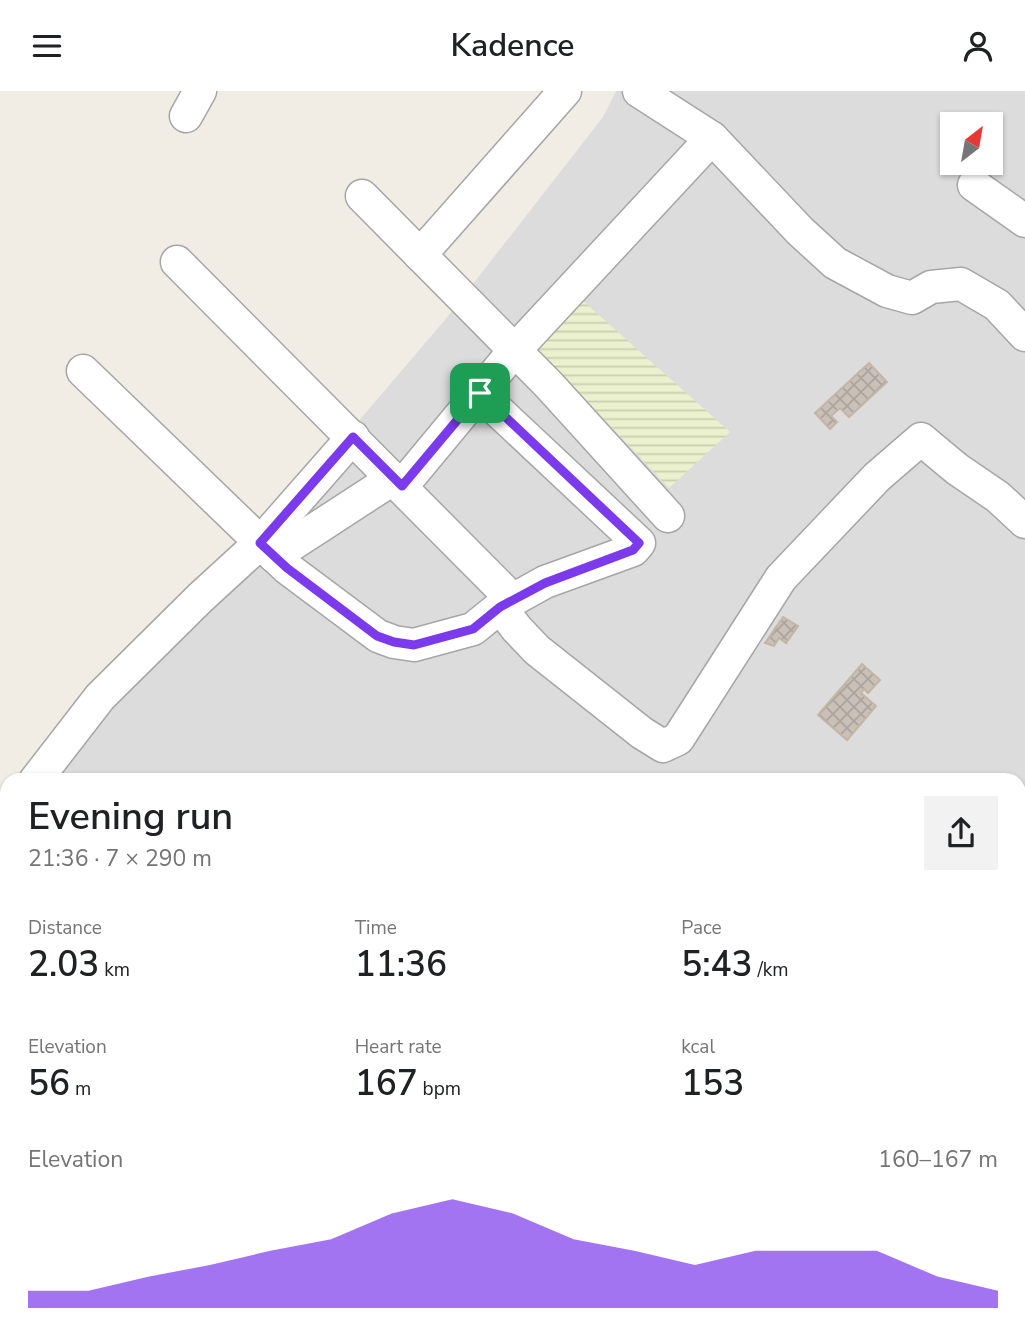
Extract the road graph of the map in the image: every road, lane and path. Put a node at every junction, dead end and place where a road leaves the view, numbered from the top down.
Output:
1 (565, 91) edge
2 (639, 91) edge
3 (712, 138) junction
4 (974, 185) dead end
5 (362, 196) dead end
6 (1025, 221) edge
7 (420, 255) junction
8 (177, 262) dead end
9 (1018, 316) edge
10 (514, 351) junction
11 (83, 371) dead end
12 (480, 393) junction
13 (353, 437) junction
14 (398, 482) junction
15 (1021, 510) edge
16 (668, 516) dead end
17 (267, 549) junction
18 (507, 603) junction
19 (41, 773) edge

1 - 7 street
2 - 3 street
3 - 9 street
3 - 10 street
4 - 6 street
5 - 7 street
7 - 10 street
8 - 13 street
10 - 12 street
10 - 16 street
11 - 17 street
12 - 14 street
12 - 18 street
13 - 14 street
13 - 17 street
14 - 17 street
14 - 18 street
15 - 18 street
17 - 18 street
17 - 19 street

